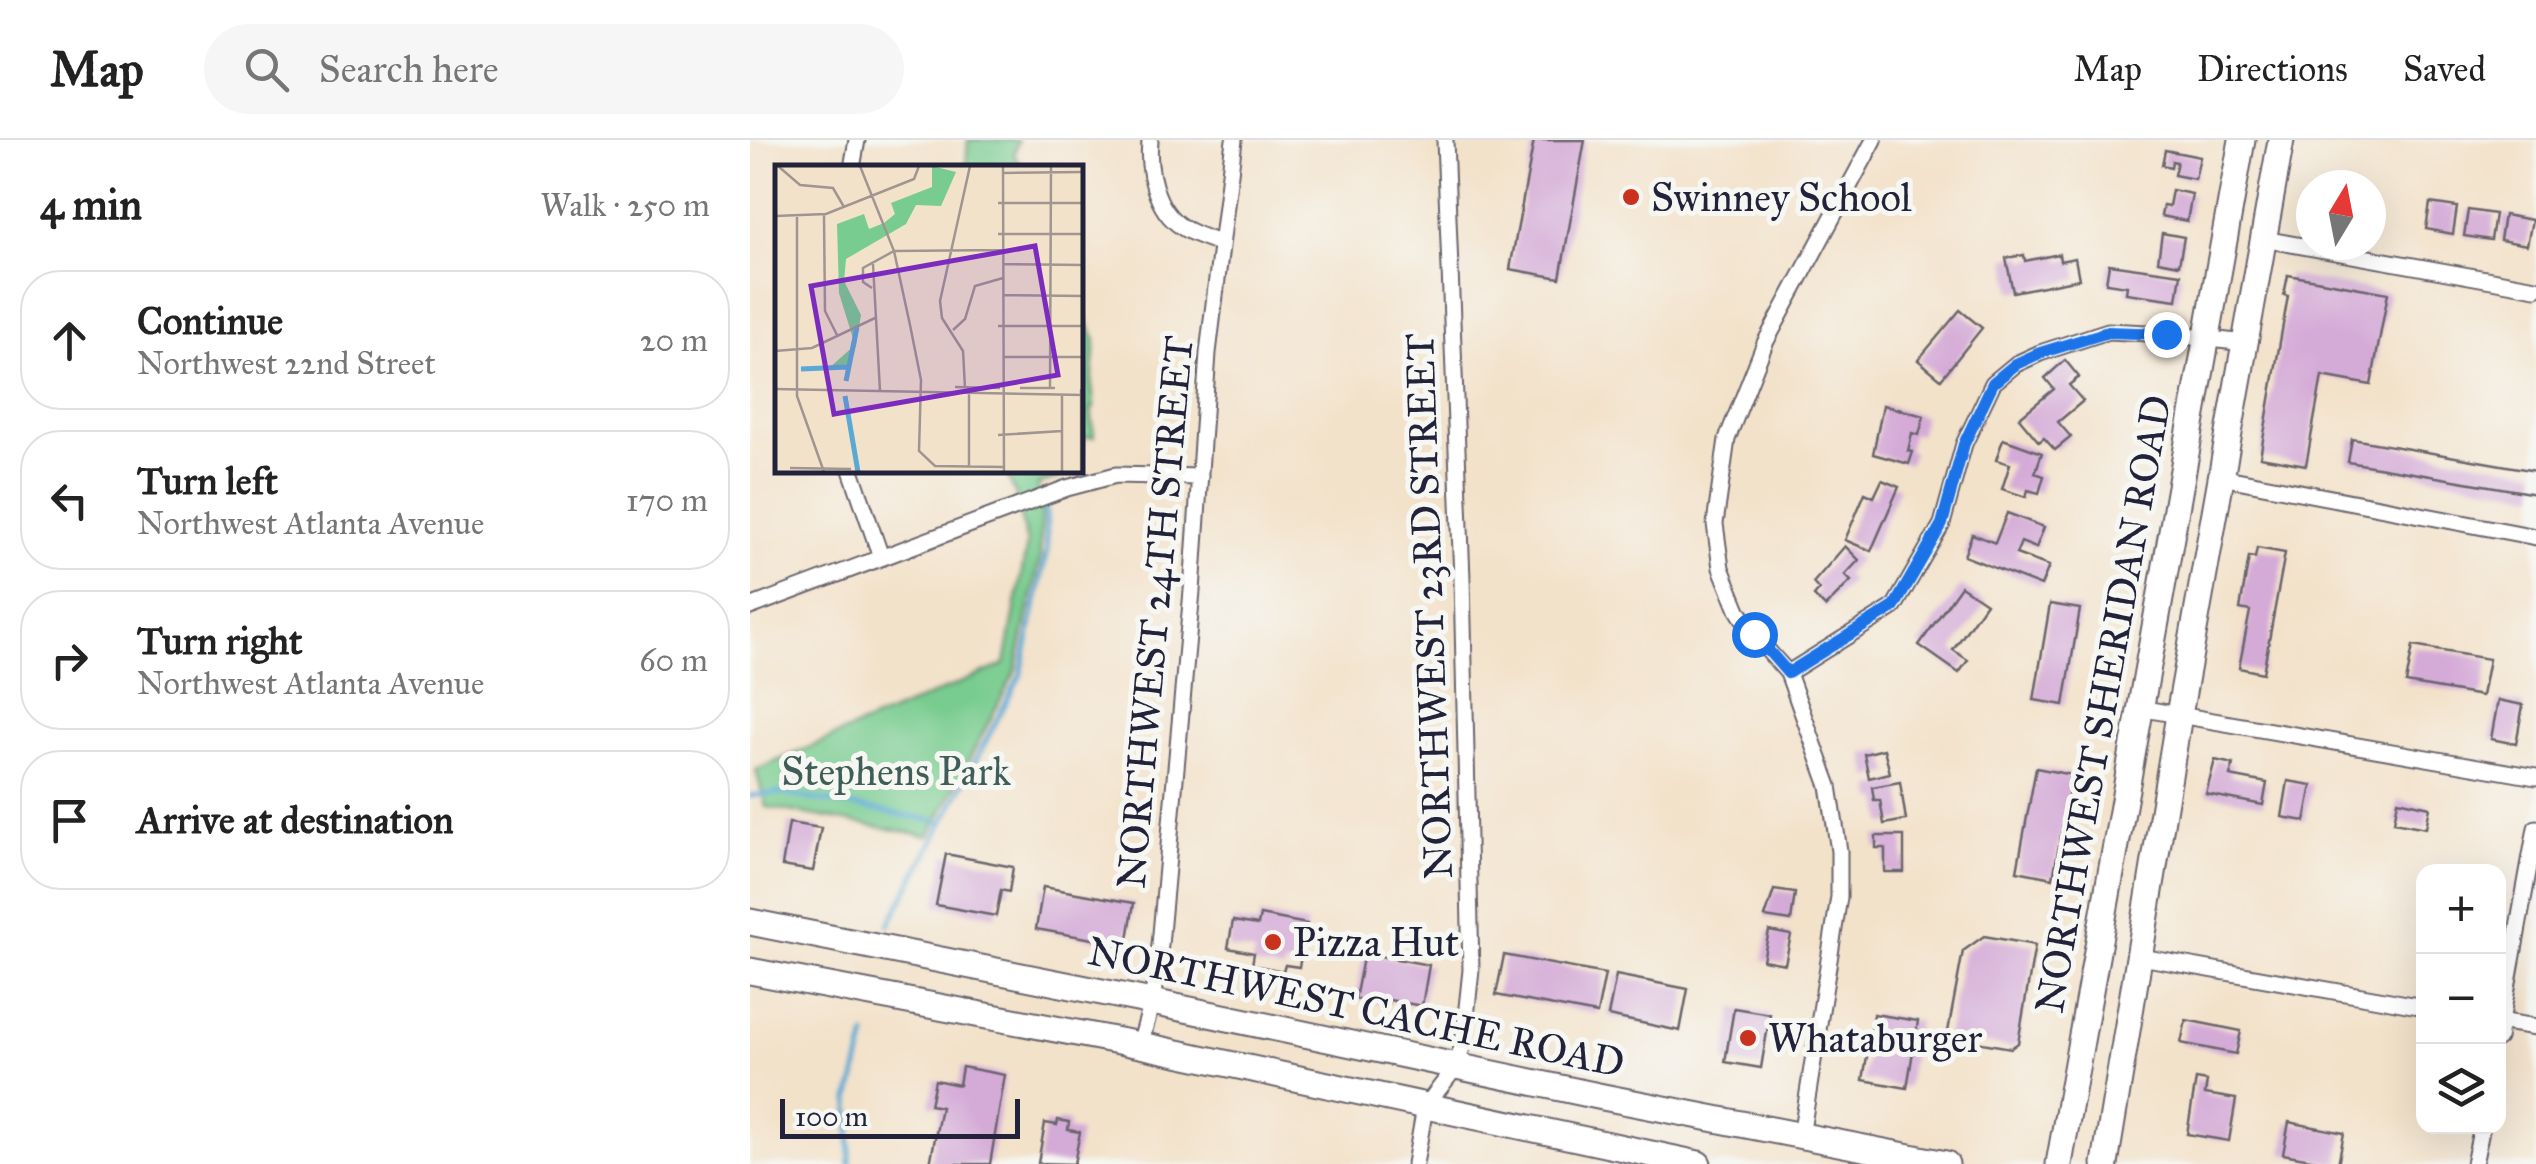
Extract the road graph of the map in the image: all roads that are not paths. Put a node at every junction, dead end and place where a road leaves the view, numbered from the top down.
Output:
1 (857, 140) edge
2 (1150, 140) edge
3 (1234, 140) edge
4 (1445, 140) edge
5 (1874, 140) edge
6 (2242, 140) edge
7 (2281, 140) edge
8 (853, 165) edge
9 (2264, 239) junction
10 (1219, 243) junction
11 (2536, 288) edge
12 (2206, 338) junction
13 (2245, 343) junction
14 (852, 472) edge
15 (1200, 477) junction
16 (2221, 477) junction
17 (2536, 537) edge
18 (882, 557) junction
19 (750, 607) edge
20 (1788, 673) junction
21 (2139, 708) junction
22 (2179, 714) junction
23 (2536, 777) edge
24 (2536, 828) edge
25 (750, 922) edge
26 (2142, 957) junction
27 (750, 970) edge
28 (2506, 994) edge
29 (1152, 1002) junction
30 (2416, 1006) edge
31 (2506, 1027) edge
32 (2536, 1028) edge
33 (1140, 1046) junction
34 (1455, 1068) junction
35 (1425, 1107) junction
36 (2480, 1134) edge
37 (1801, 1137) junction
38 (1415, 1164) edge
39 (1698, 1164) edge
40 (1946, 1164) edge
41 (2059, 1164) edge
42 (2105, 1164) edge
43 (2474, 1164) edge

1 - 8 street
2 - 10 street
3 - 10 street, NORTHWEST 24TH STREET
4 - 34 street, NORTHWEST 23RD STREET
5 - 20 street
6 - 12 main road, NORTHWEST SHERIDAN ROAD
7 - 9 main road, NORTHWEST SHERIDAN ROAD
9 - 11 street
9 - 13 main road, NORTHWEST SHERIDAN ROAD
10 - 15 street, NORTHWEST 24TH STREET
12 - 13 street
12 - 20 street
12 - 21 main road, NORTHWEST SHERIDAN ROAD
13 - 16 main road, NORTHWEST SHERIDAN ROAD
14 - 18 street
15 - 18 street
15 - 29 street, NORTHWEST 24TH STREET
16 - 17 street
16 - 22 main road, NORTHWEST SHERIDAN ROAD
18 - 19 street
20 - 37 street
21 - 22 street
21 - 41 main road, NORTHWEST SHERIDAN ROAD
22 - 23 street
22 - 26 main road, NORTHWEST SHERIDAN ROAD
24 - 28 street
25 - 29 main road, NORTHWEST CACHE ROAD
26 - 30 street
26 - 42 main road, NORTHWEST SHERIDAN ROAD
27 - 33 main road, NORTHWEST CACHE ROAD
29 - 33 street, NORTHWEST 24TH STREET
29 - 34 main road, NORTHWEST CACHE ROAD
31 - 32 street
33 - 35 main road, NORTHWEST CACHE ROAD
34 - 35 street
34 - 37 main road, NORTHWEST CACHE ROAD
35 - 38 street
35 - 39 main road, NORTHWEST CACHE ROAD
36 - 43 street
37 - 40 main road, NORTHWEST CACHE ROAD

